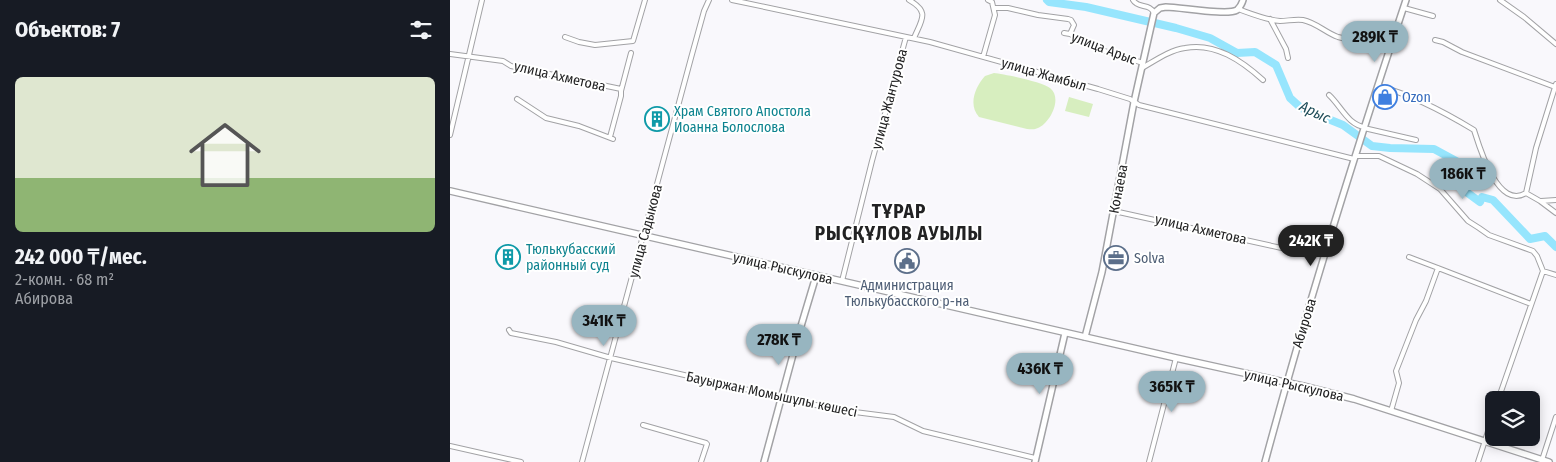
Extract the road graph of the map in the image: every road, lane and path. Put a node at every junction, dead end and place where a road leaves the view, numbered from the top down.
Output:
1 (482, 0) edge
2 (645, 0) edge
3 (709, 0) edge
4 (732, 0) edge
5 (909, 0) edge
6 (988, 0) edge
7 (1133, 0) edge
8 (1243, 0) edge
9 (1406, 0) edge
10 (1500, 0) edge
11 (808, 7) dead end
12 (994, 8) junction
13 (1404, 8) junction
14 (1238, 9) junction
15 (1154, 14) junction
16 (806, 15) junction
17 (1433, 16) dead end
18 (1270, 19) junction
19 (1280, 21) junction
20 (1276, 30) junction
21 (1064, 33) dead end
22 (1070, 34) junction
23 (565, 37) dead end
24 (906, 37) junction
25 (914, 38) junction
26 (1435, 40) dead end
27 (1393, 42) junction
28 (1556, 44) edge
29 (631, 53) dead end
30 (450, 54) edge
31 (469, 56) junction
32 (984, 57) junction
33 (1288, 58) dead end
34 (1143, 65) junction
35 (1263, 80) dead end
36 (1555, 85) edge
37 (1378, 86) junction
38 (622, 91) junction
39 (1330, 95) dead end
40 (517, 99) dead end
41 (1134, 102) junction
42 (1364, 130) junction
43 (450, 135) edge
44 (1416, 140) dead end
45 (1355, 157) junction
46 (450, 192) edge
47 (1526, 193) junction
48 (1556, 200) edge
49 (1540, 201) junction
50 (1114, 211) junction
51 (1556, 213) edge
52 (643, 236) junction
53 (1286, 249) dead end
54 (1409, 257) dead end
55 (1438, 268) junction
56 (1543, 271) junction
57 (1556, 275) edge
58 (816, 276) junction
59 (841, 282) junction
60 (1531, 304) junction
61 (509, 330) dead end
62 (1065, 333) junction
63 (1085, 337) junction
64 (611, 358) junction
65 (1176, 358) junction
66 (1287, 382) junction
67 (1501, 391) edge
68 (781, 397) junction
69 (1391, 411) junction
70 (1556, 416) edge
71 (643, 425) dead end
72 (1485, 438) edge
73 (1484, 441) junction
74 (450, 446) edge
75 (496, 456) junction
76 (1035, 460) edge
77 (1542, 460) junction
78 (494, 462) edge
79 (521, 462) edge
80 (582, 462) edge
81 (701, 462) edge
82 (764, 462) edge
83 (1149, 462) edge
84 (1265, 462) edge
85 (1478, 462) edge
86 (1549, 462) edge

1 - 31 street
2 - 23 street
3 - 52 street, улица Садыкова
4 - 16 street, улица Жамбыл
5 - 25 street
6 - 12 street
7 - 15 street
8 - 14 street
9 - 13 street
10 - 28 street
11 - 16 street
12 - 22 street, улица Арыс
12 - 32 street
13 - 17 street
13 - 27 street
14 - 15 street
14 - 18 street
15 - 34 street, Конаева
16 - 24 street, улица Жамбыл
18 - 19 street
18 - 20 street
19 - 20 street
19 - 27 street
20 - 33 street
21 - 22 street, улица Арыс
22 - 34 street, улица Арыс
24 - 25 street, улица Жамбыл
24 - 59 street, улица Жантурова
25 - 32 street, улица Жамбыл
26 - 36 street
27 - 37 street
29 - 38 street
30 - 31 street, улица Ахметова
31 - 38 street, улица Ахметова
31 - 43 street
32 - 41 street, улица Жамбыл
34 - 35 street, улица Арыс
34 - 41 street, Конаева
36 - 47 street
37 - 42 street
37 - 47 street
38 - 40 street, улица Ахметова
39 - 42 street
41 - 45 street, улица Жамбыл
41 - 50 street, Конаева
42 - 44 street
42 - 45 street, Абирова
45 - 56 street, улица Жамбыл
45 - 66 street, Абирова
46 - 52 main road, улица Рыскулова
47 - 49 street
48 - 49 street
49 - 51 street
50 - 53 street, улица Ахметова
50 - 63 street, Конаева
52 - 58 main road, улица Рыскулова
52 - 64 street, улица Садыкова
54 - 55 street
55 - 60 street
55 - 69 street
56 - 57 street
56 - 60 street
58 - 59 main road, улица Рыскулова
58 - 68 street
59 - 62 main road, улица Рыскулова
60 - 67 street
61 - 64 street, Бауыржан Момышұлы көшесі
62 - 63 main road, улица Рыскулова
62 - 76 street
63 - 65 main road, улица Рыскулова
64 - 68 street, Бауыржан Момышұлы көшесі
64 - 80 street, улица Садыкова
65 - 66 main road, улица Рыскулова
65 - 83 street
66 - 69 main road, улица Рыскулова
66 - 84 street, Абирова
68 - 76 street, Бауыржан Момышұлы көшесі
68 - 82 street
69 - 73 main road, улица Рыскулова
70 - 77 street
71 - 81 street
72 - 73 street
73 - 77 main road, улица Рыскулова
73 - 85 street
74 - 75 street
75 - 78 street
75 - 79 street
77 - 86 main road, улица Рыскулова

